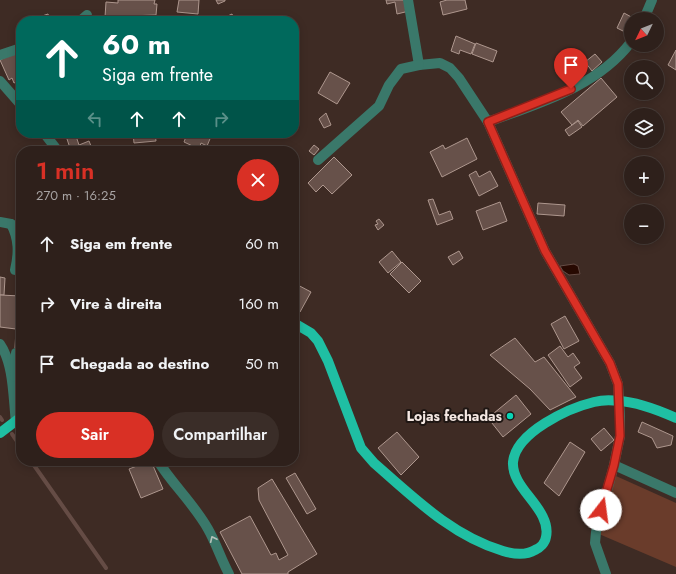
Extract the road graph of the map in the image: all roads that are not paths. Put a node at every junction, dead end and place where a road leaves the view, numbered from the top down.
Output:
1 (408, 0) edge
2 (652, 0) edge
3 (647, 12) edge
4 (16, 50) edge
5 (624, 51) edge
6 (0, 55) edge
7 (419, 65) junction
8 (0, 81) edge
9 (16, 99) edge
10 (488, 122) junction
11 (48, 138) edge
12 (54, 146) edge
13 (318, 160) dead end
14 (0, 222) edge
15 (11, 224) junction
16 (16, 228) edge
17 (16, 234) edge
18 (16, 263) edge
19 (15, 270) dead end
20 (299, 325) edge
21 (0, 344) edge
22 (16, 353) dead end
23 (11, 384) junction
24 (620, 401) junction
25 (16, 415) edge
26 (676, 418) edge
27 (16, 422) edge
28 (0, 432) edge
29 (614, 465) junction
30 (161, 466) edge
31 (676, 493) edge
32 (229, 574) edge
33 (606, 574) edge

1 - 7 street
2 - 3 street
4 - 6 street
5 - 10 street
7 - 10 street
7 - 13 street
8 - 9 street
10 - 24 street
11 - 12 street
14 - 15 street
15 - 16 street
15 - 17 street
18 - 19 street
20 - 24 main road
21 - 23 street
22 - 23 street
23 - 25 street
24 - 26 main road
24 - 29 street
27 - 28 main road
29 - 31 street
29 - 33 street
32 -> 30 street

